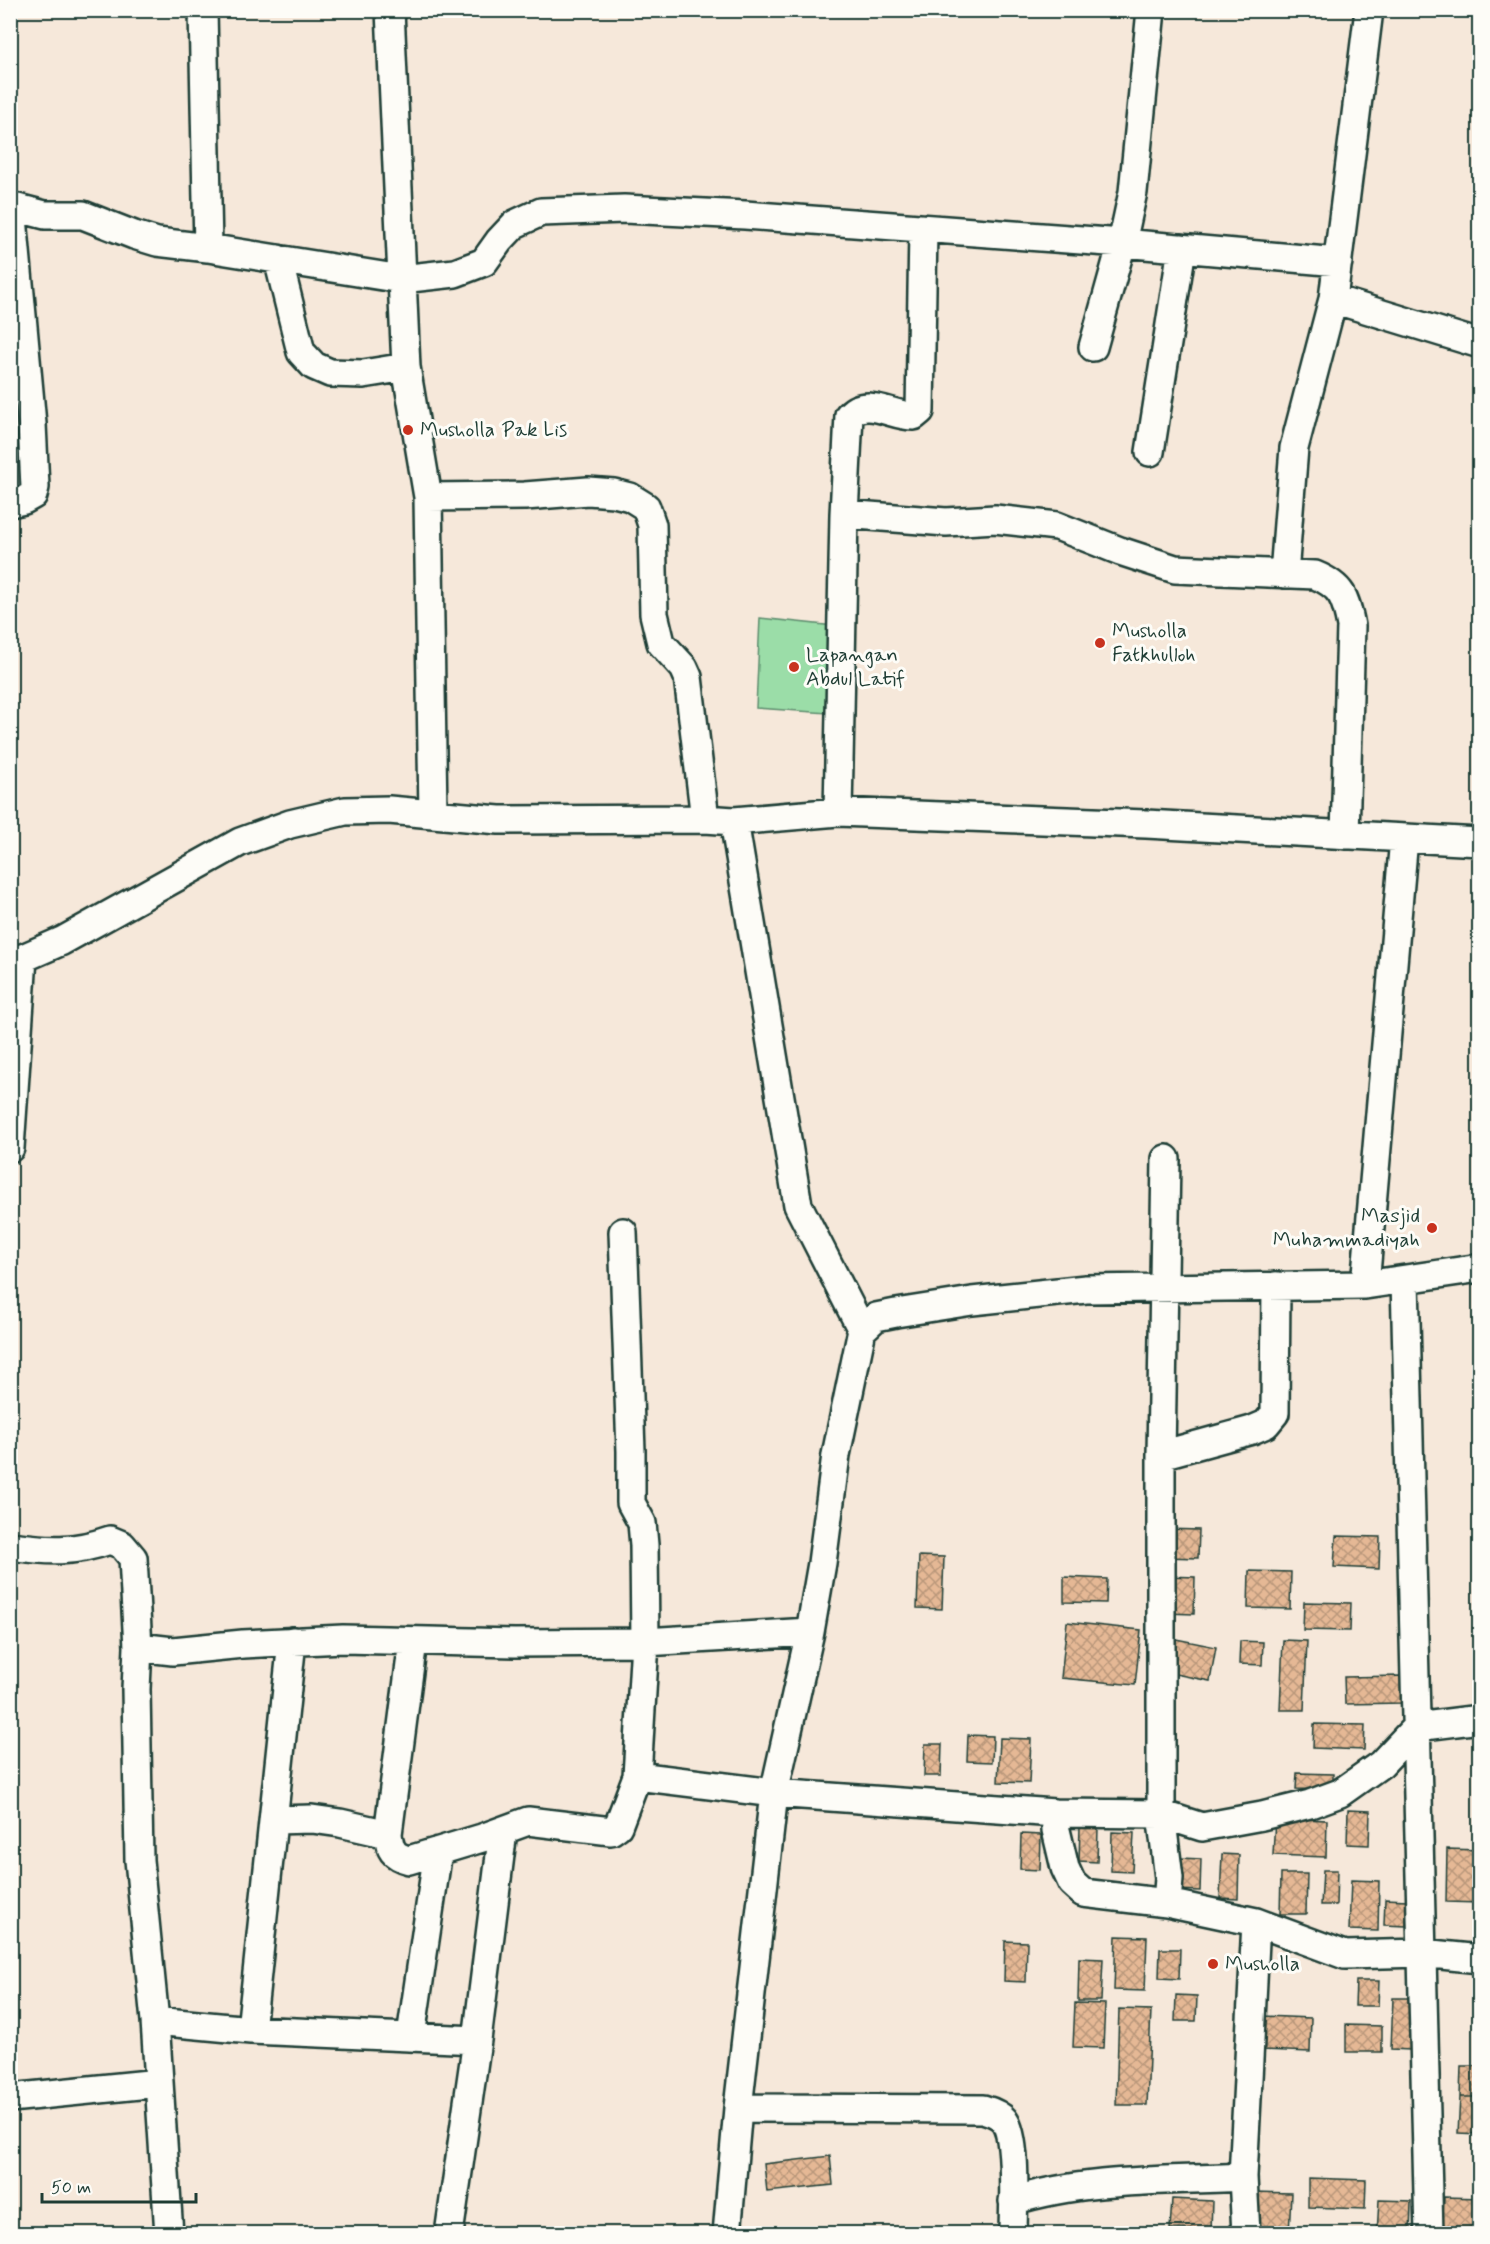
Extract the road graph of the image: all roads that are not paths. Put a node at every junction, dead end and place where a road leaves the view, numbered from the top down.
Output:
1 (203, 10) edge
2 (390, 10) edge
3 (1151, 10) edge
4 (1369, 10) edge
5 (11, 206) edge
6 (922, 229) junction
7 (1122, 243) junction
8 (208, 248) junction
9 (1182, 248) junction
10 (278, 259) junction
11 (1338, 262) junction
12 (401, 279) junction
13 (1334, 299) junction
14 (1479, 344) edge
15 (1093, 347) dead end
16 (406, 367) junction
17 (1150, 452) dead end
18 (428, 497) junction
19 (10, 503) edge
20 (844, 514) junction
21 (1284, 574) junction
22 (838, 812) junction
23 (433, 814) junction
24 (705, 819) junction
25 (734, 820) junction
26 (1345, 835) junction
27 (1404, 838) junction
28 (1479, 842) edge
29 (17, 959) edge
30 (13, 1082) edge
31 (10, 1148) edge
32 (1166, 1159) dead end
33 (623, 1232) dead end
34 (1479, 1268) edge
35 (1405, 1280) junction
36 (1365, 1285) junction
37 (1276, 1286) junction
38 (1165, 1288) junction
39 (862, 1330) junction
40 (1161, 1455) junction
41 (10, 1546) edge
42 (810, 1632) junction
43 (292, 1641) junction
44 (413, 1641) junction
45 (645, 1642) junction
46 (138, 1647) junction
47 (1479, 1719) edge
48 (1416, 1726) junction
49 (637, 1776) junction
50 (774, 1793) junction
51 (1055, 1813) junction
52 (1161, 1814) junction
53 (274, 1820) junction
54 (503, 1831) junction
55 (388, 1834) junction
56 (438, 1851) junction
57 (1167, 1903) junction
58 (1256, 1922) junction
59 (1422, 1953) junction
60 (1479, 1959) edge
61 (155, 2021) junction
62 (251, 2030) junction
63 (411, 2036) junction
64 (477, 2040) junction
65 (159, 2084) junction
66 (10, 2098) edge
67 (738, 2108) junction
68 (1243, 2177) junction
69 (1013, 2201) junction
70 (169, 2234) edge
71 (449, 2234) edge
72 (727, 2234) edge
73 (1013, 2234) edge
74 (1246, 2234) edge
75 (1430, 2234) edge

1 - 8 street
2 - 12 street
3 - 7 street
4 - 11 street
5 - 8 street
5 - 19 street
6 - 7 street
6 - 12 street
6 - 20 street
7 - 9 street
7 - 15 street
8 - 10 street
9 - 11 street
9 - 17 street
10 - 12 street
10 - 16 street
11 - 13 street
12 - 16 street
13 - 14 street
13 - 21 street
16 - 18 street
18 - 23 street
18 - 24 street
20 - 21 street
20 - 22 street
21 - 26 street
22 - 25 street
22 - 26 street
23 - 24 street
23 - 29 street
24 - 25 street
25 - 39 street
26 - 27 street
27 - 28 street
27 - 36 street
29 - 30 street
30 - 31 street
32 - 38 street
33 - 45 street
34 - 35 street
35 - 36 street
35 - 48 street
36 - 37 street
37 - 38 street
37 - 40 street
38 - 39 street
38 - 40 street
39 - 42 street
40 - 52 street
41 - 46 street
42 - 45 street
42 - 50 street
43 - 44 street
43 - 46 street
43 - 53 street
44 - 45 street
44 - 55 street
45 - 49 street
46 - 61 street
47 - 48 street
48 - 52 street
48 - 59 street
49 - 50 street
49 - 54 street
50 - 51 street
50 - 67 street
51 - 52 street
51 - 57 street
52 - 57 street
53 - 55 street
53 - 62 street
54 - 56 street
54 - 64 street
55 - 56 street
56 - 63 street
57 - 58 street
58 - 59 street
58 - 68 street
59 - 60 street
59 - 75 street
61 - 62 street
61 - 65 street
62 - 63 street
63 - 64 street
64 - 71 street
65 - 66 street
65 - 70 street
67 - 69 street
67 - 72 street
68 - 69 street
68 - 74 street
69 - 73 street

